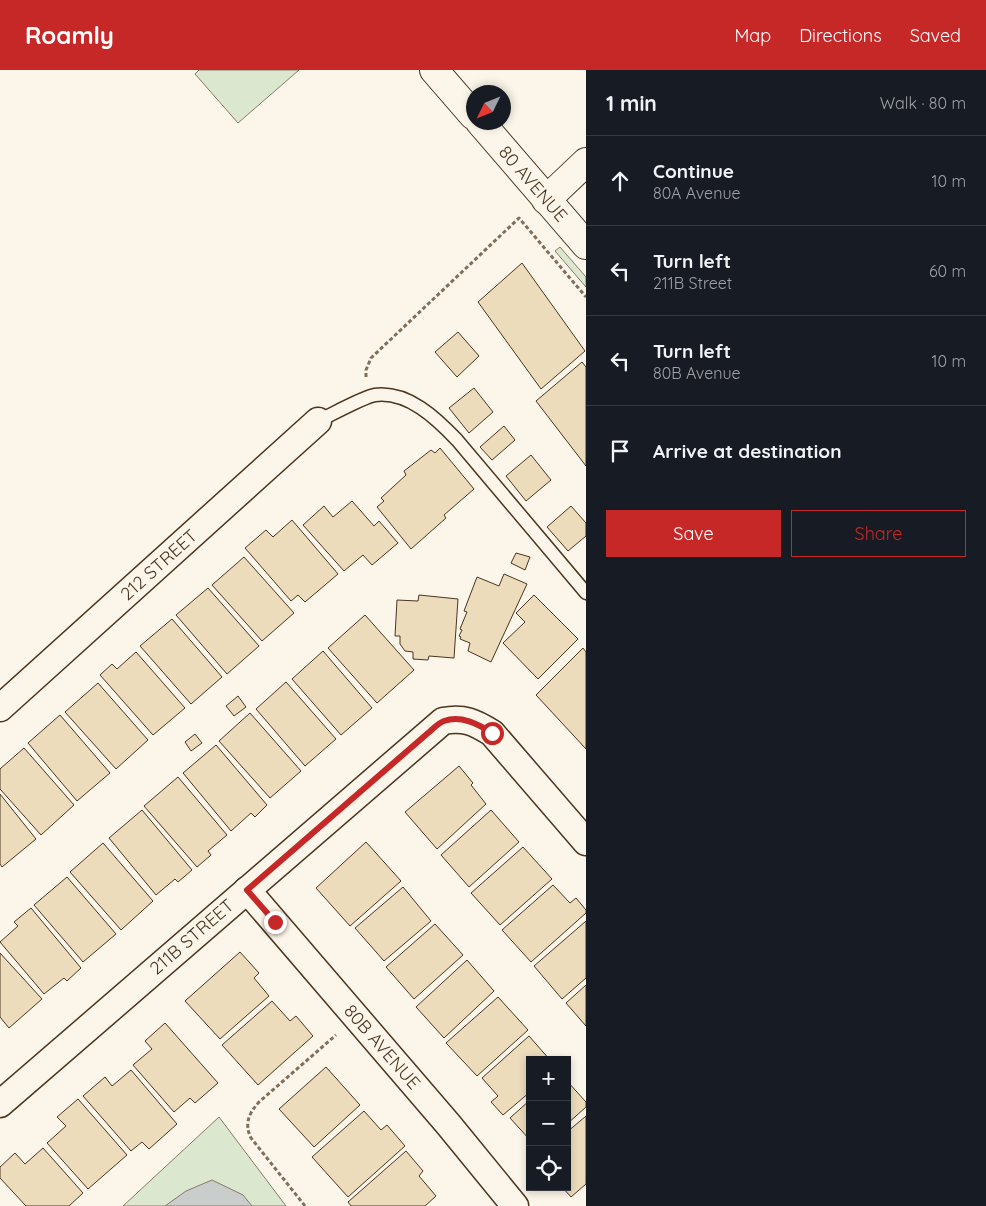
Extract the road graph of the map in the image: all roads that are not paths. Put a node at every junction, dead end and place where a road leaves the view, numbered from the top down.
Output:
1 (434, 70) edge
2 (466, 106) edge
3 (487, 130) edge
4 (586, 162) edge
5 (546, 200) junction
6 (586, 245) edge
7 (318, 421) joint
8 (586, 593) edge
9 (0, 708) edge
10 (586, 842) edge
11 (247, 890) junction
12 (0, 1104) edge
13 (514, 1206) edge

1 - 2 main road
3 - 5 main road, 80 AVENUE
4 - 5 main road
5 - 6 main road, 80 AVENUE
7 - 8 lane
7 - 9 street, 212 STREET
10 - 11 street, 211B STREET
11 - 12 street, 211B STREET
11 - 13 street, 80B AVENUE

